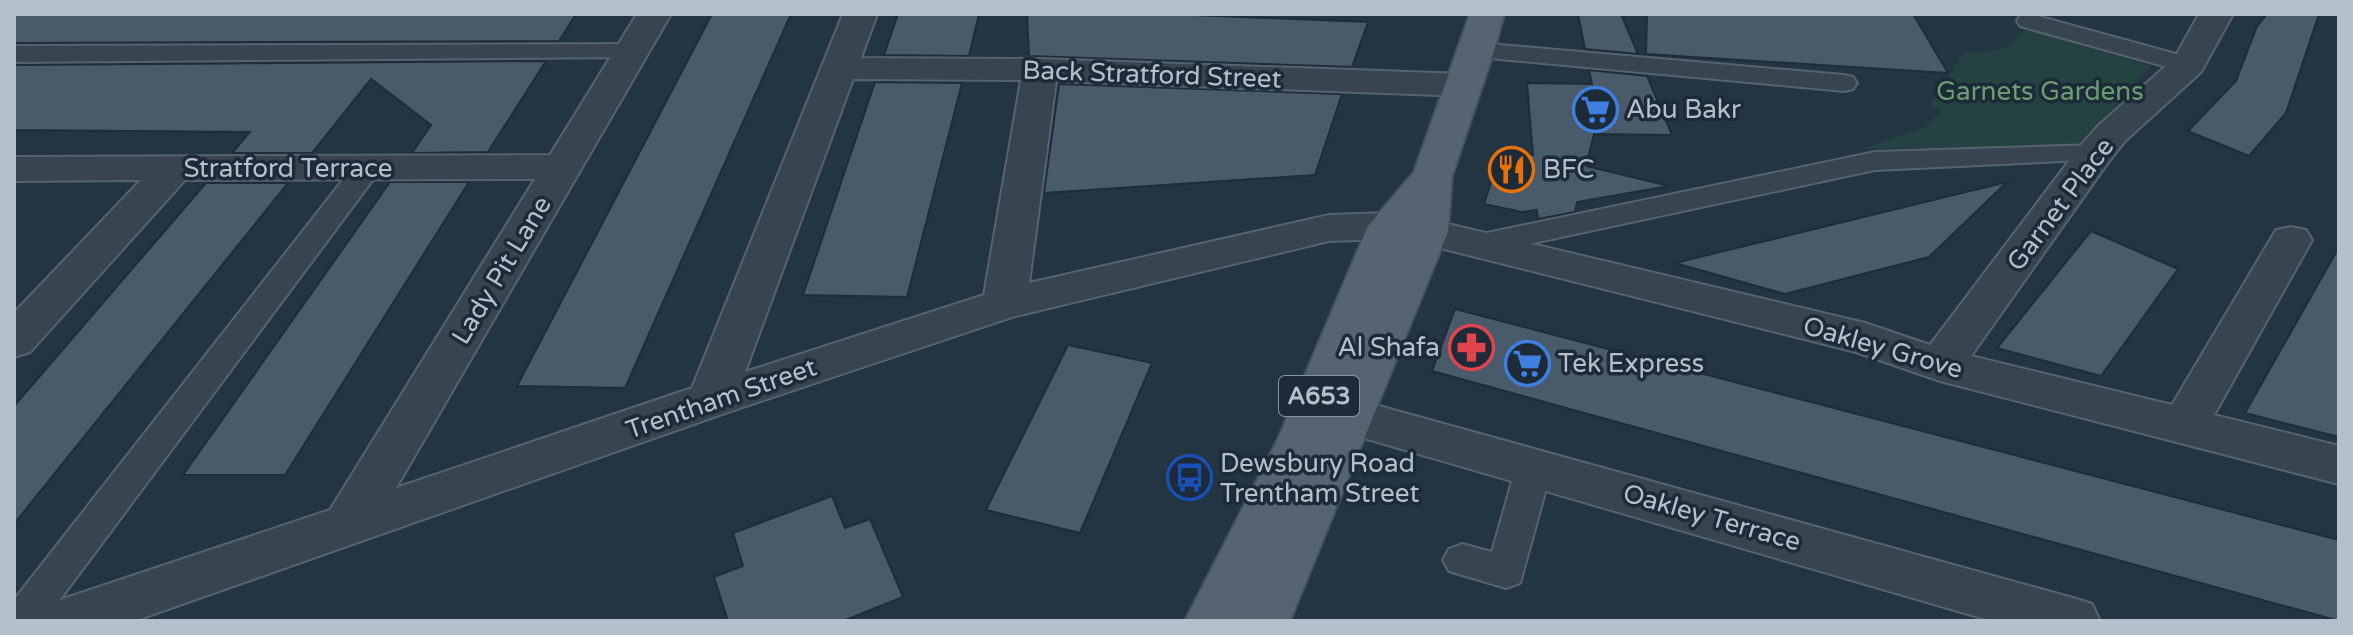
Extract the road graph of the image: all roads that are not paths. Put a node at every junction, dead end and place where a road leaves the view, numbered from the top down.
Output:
1 (654, 14) edge
2 (860, 14) edge
3 (1487, 14) edge
4 (2216, 14) edge
5 (2029, 21) dead end
6 (1477, 51) junction
7 (631, 52) junction
8 (14, 54) edge
9 (2189, 65) junction
10 (839, 68) junction
11 (1040, 70) junction
12 (1844, 83) dead end
13 (1465, 85) junction
14 (2095, 153) junction
15 (562, 167) junction
16 (175, 168) junction
17 (367, 168) junction
18 (14, 169) edge
19 (1408, 229) junction
20 (2291, 240) dead end
21 (1482, 244) junction
22 (1004, 304) junction
23 (14, 341) edge
24 (1940, 365) junction
25 (711, 400) junction
26 (1350, 416) junction
27 (2184, 426) junction
28 (2339, 465) edge
29 (1534, 467) junction
30 (347, 526) junction
31 (1462, 560) dead end
32 (21, 621) edge
33 (67, 621) edge
34 (1212, 621) edge
35 (1263, 621) edge
36 (2073, 621) edge

1 - 7 street, Lady Pit Lane
2 - 10 street
3 - 6 main road, A653
4 - 9 street, Garnet Place
5 - 9 lane
6 - 12 lane
6 - 13 main road, A653
7 - 8 lane
7 - 15 street, Lady Pit Lane
9 - 14 street, Garnet Place
10 - 11 street, Back Stratford Street
10 - 25 street
11 - 13 street, Back Stratford Street
11 - 22 street
13 - 19 main road, A653
14 - 21 lane
14 - 24 street, Garnet Place
15 - 17 street, Stratford Terrace
15 - 30 street, Lady Pit Lane
16 - 17 street, Stratford Terrace
16 - 18 street, Stratford Terrace
16 - 23 street
17 - 32 lane
19 - 21 street, Oakley Grove
19 - 22 street, Trentham Street
19 - 26 main road, A653
19 - 34 main road, A653
20 - 27 street
21 - 24 street, Oakley Grove
22 - 25 street, Trentham Street
24 - 27 street, Oakley Grove
25 - 30 street, Trentham Street
26 - 29 street, Oakley Terrace
26 - 35 main road, A653
27 - 28 street, Oakley Grove
29 - 31 lane
29 - 36 street, Oakley Terrace
30 - 33 street, Trentham Street

